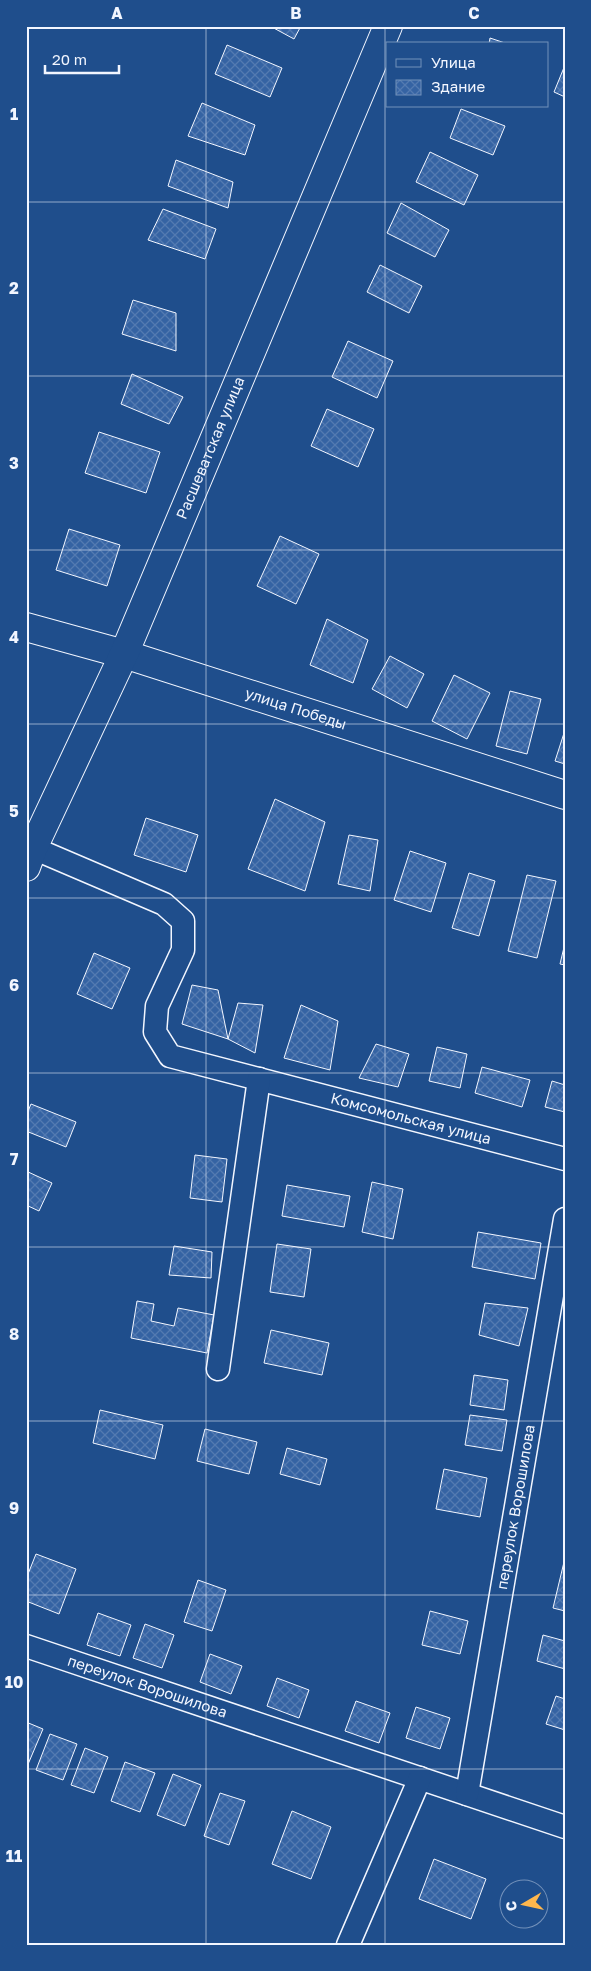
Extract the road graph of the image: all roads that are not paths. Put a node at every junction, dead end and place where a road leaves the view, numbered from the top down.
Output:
1 (388, 26) edge
2 (26, 627) edge
3 (124, 654) junction
4 (565, 795) edge
5 (30, 857) edge
6 (259, 1079) junction
7 (565, 1159) edge
8 (565, 1220) edge
9 (218, 1369) dead end
10 (26, 1646) edge
11 (420, 1778) junction
12 (467, 1794) junction
13 (565, 1827) edge
14 (348, 1945) edge

1 - 3 street, Расшеватская улица
2 - 3 street, улица Победы
3 - 4 street, улица Победы
3 - 5 street, Расшеватская улица
5 - 6 street, Комсомольская улица
6 - 7 street, Комсомольская улица
6 - 9 street
8 - 12 street, переулок Ворошилова
10 - 11 street, переулок Ворошилова
11 - 12 street, переулок Ворошилова
11 - 14 street
12 - 13 street, переулок Ворошилова

